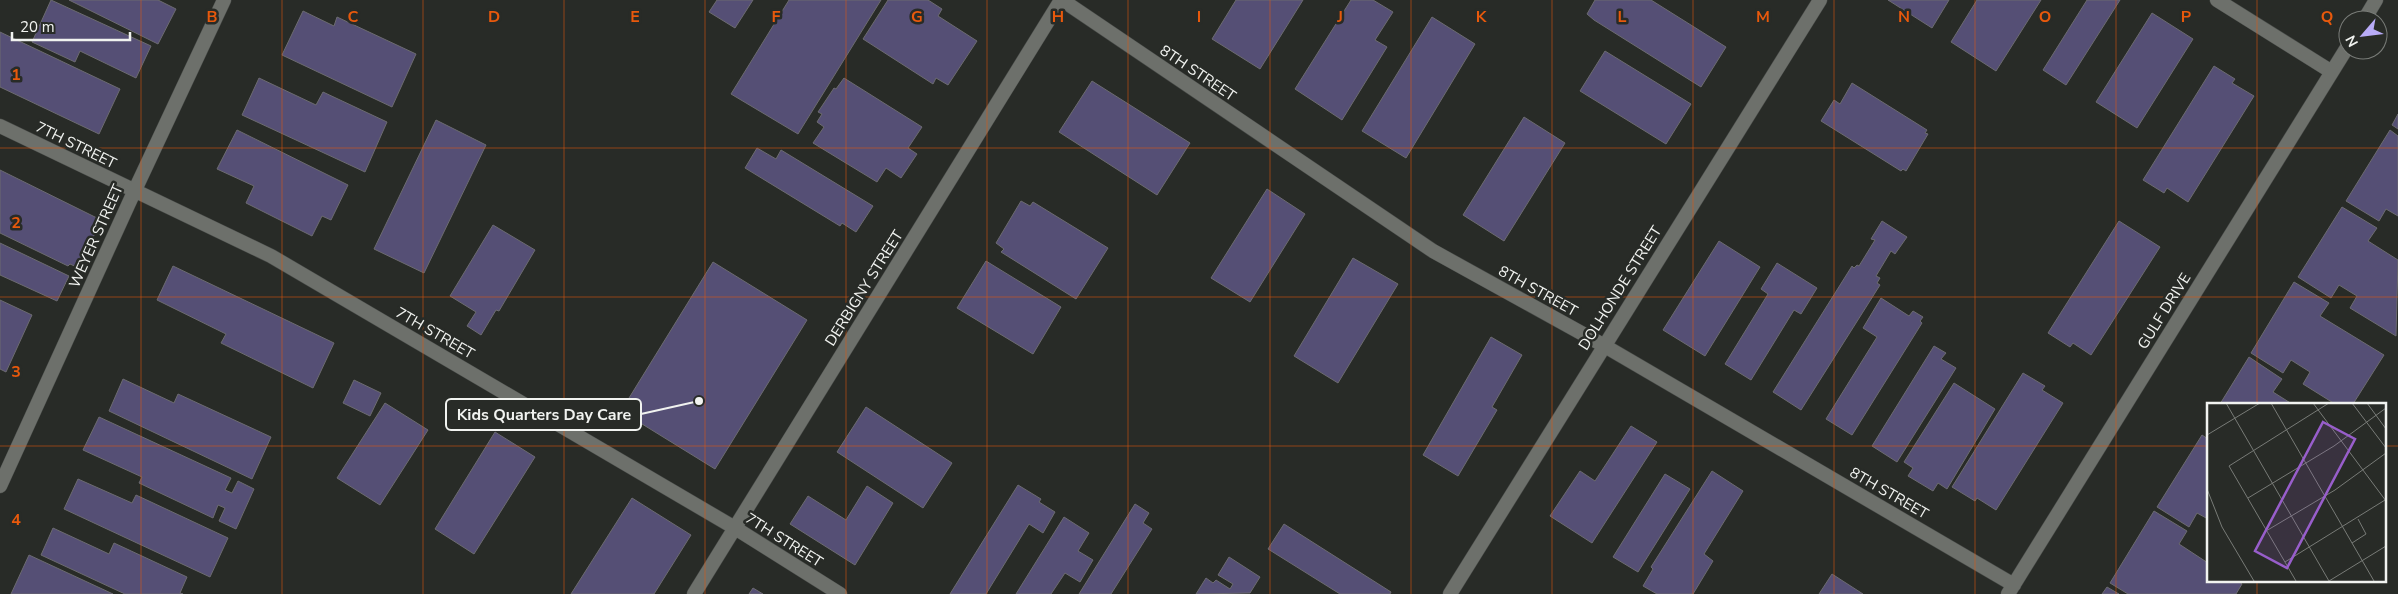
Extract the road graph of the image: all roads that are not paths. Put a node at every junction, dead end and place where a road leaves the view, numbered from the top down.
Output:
1 (224, 0) edge
2 (1061, 0) edge
3 (1820, 0) edge
4 (2218, 0) edge
5 (2339, 60) edge
6 (2332, 72) junction
7 (0, 126) edge
8 (134, 192) junction
9 (1603, 345) junction
10 (0, 486) edge
11 (735, 528) junction
12 (2011, 589) edge
13 (694, 594) edge
14 (840, 594) edge
15 (1450, 594) edge

1 - 8 street, WEYER STREET
2 - 9 street, 8TH STREET
2 - 11 street, DERBIGNY STREET
3 - 9 street, DOLHONDE STREET
4 - 6 street
5 - 6 street, GULF DRIVE
6 - 12 street, GULF DRIVE
7 - 8 street, 7TH STREET
8 - 10 street, WEYER STREET
8 - 11 street, 7TH STREET
9 - 12 street, 8TH STREET
9 - 15 street, DOLHONDE STREET
11 - 13 street, DERBIGNY STREET
11 - 14 street, 7TH STREET

